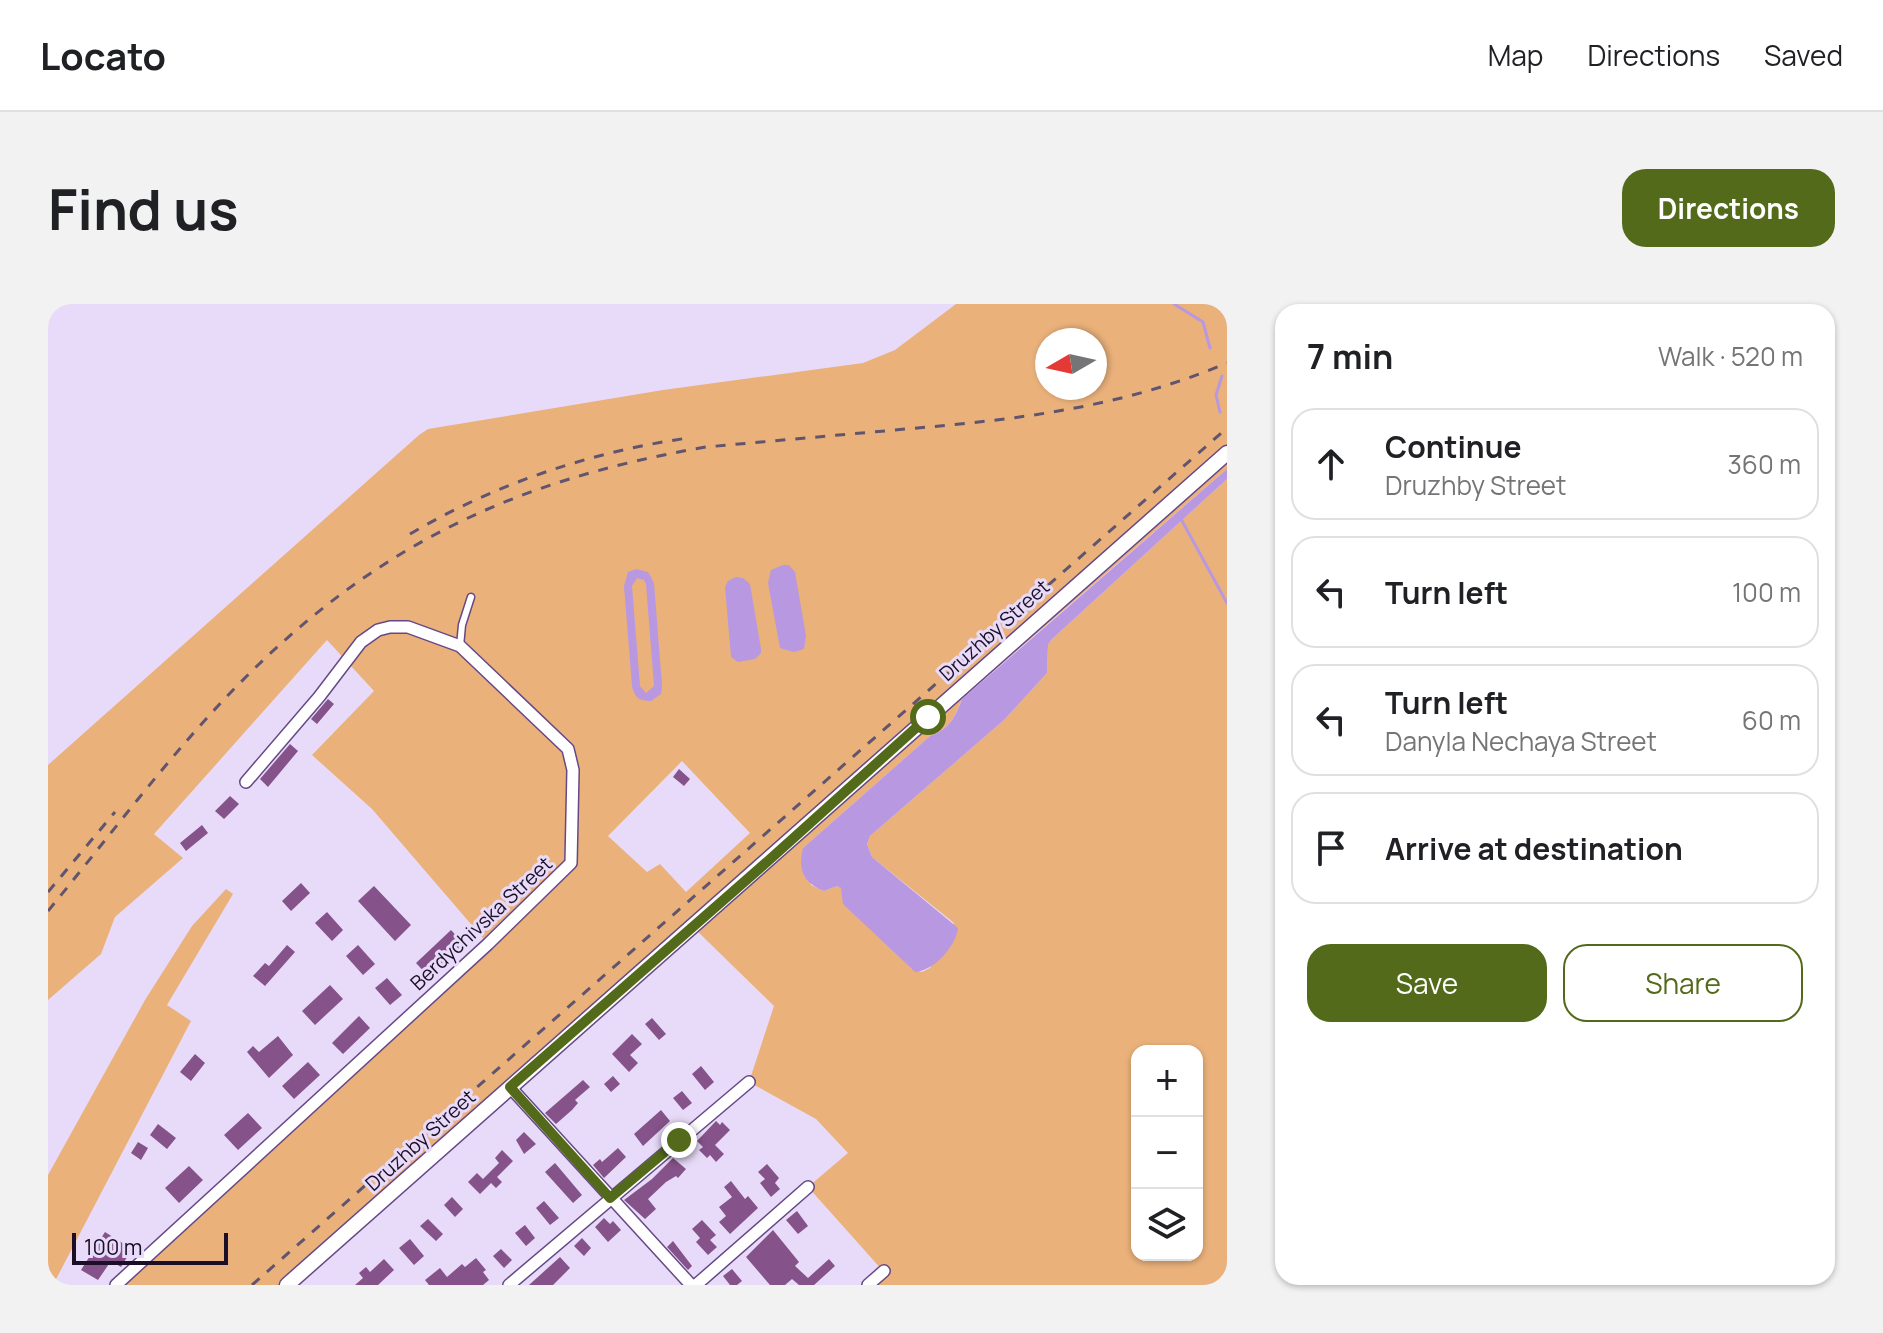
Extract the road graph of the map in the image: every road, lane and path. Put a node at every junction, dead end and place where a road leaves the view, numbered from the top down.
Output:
1 (1227, 453) edge
2 (471, 597) dead end
3 (460, 646) junction
4 (246, 782) dead end
5 (749, 1082) dead end
6 (510, 1087) junction
7 (808, 1187) dead end
8 (610, 1198) junction
9 (884, 1271) dead end
10 (116, 1285) edge
11 (287, 1285) edge
12 (509, 1285) edge
13 (694, 1285) edge
14 (868, 1285) edge

1 - 6 street, Druzhby Street
2 - 3 lane
3 - 4 street, Berdychivska Street
3 - 10 street, Berdychivska Street
5 - 8 street
6 - 8 street
6 - 11 street, Druzhby Street
7 - 13 street
8 - 12 street
8 - 13 street
9 - 14 street

